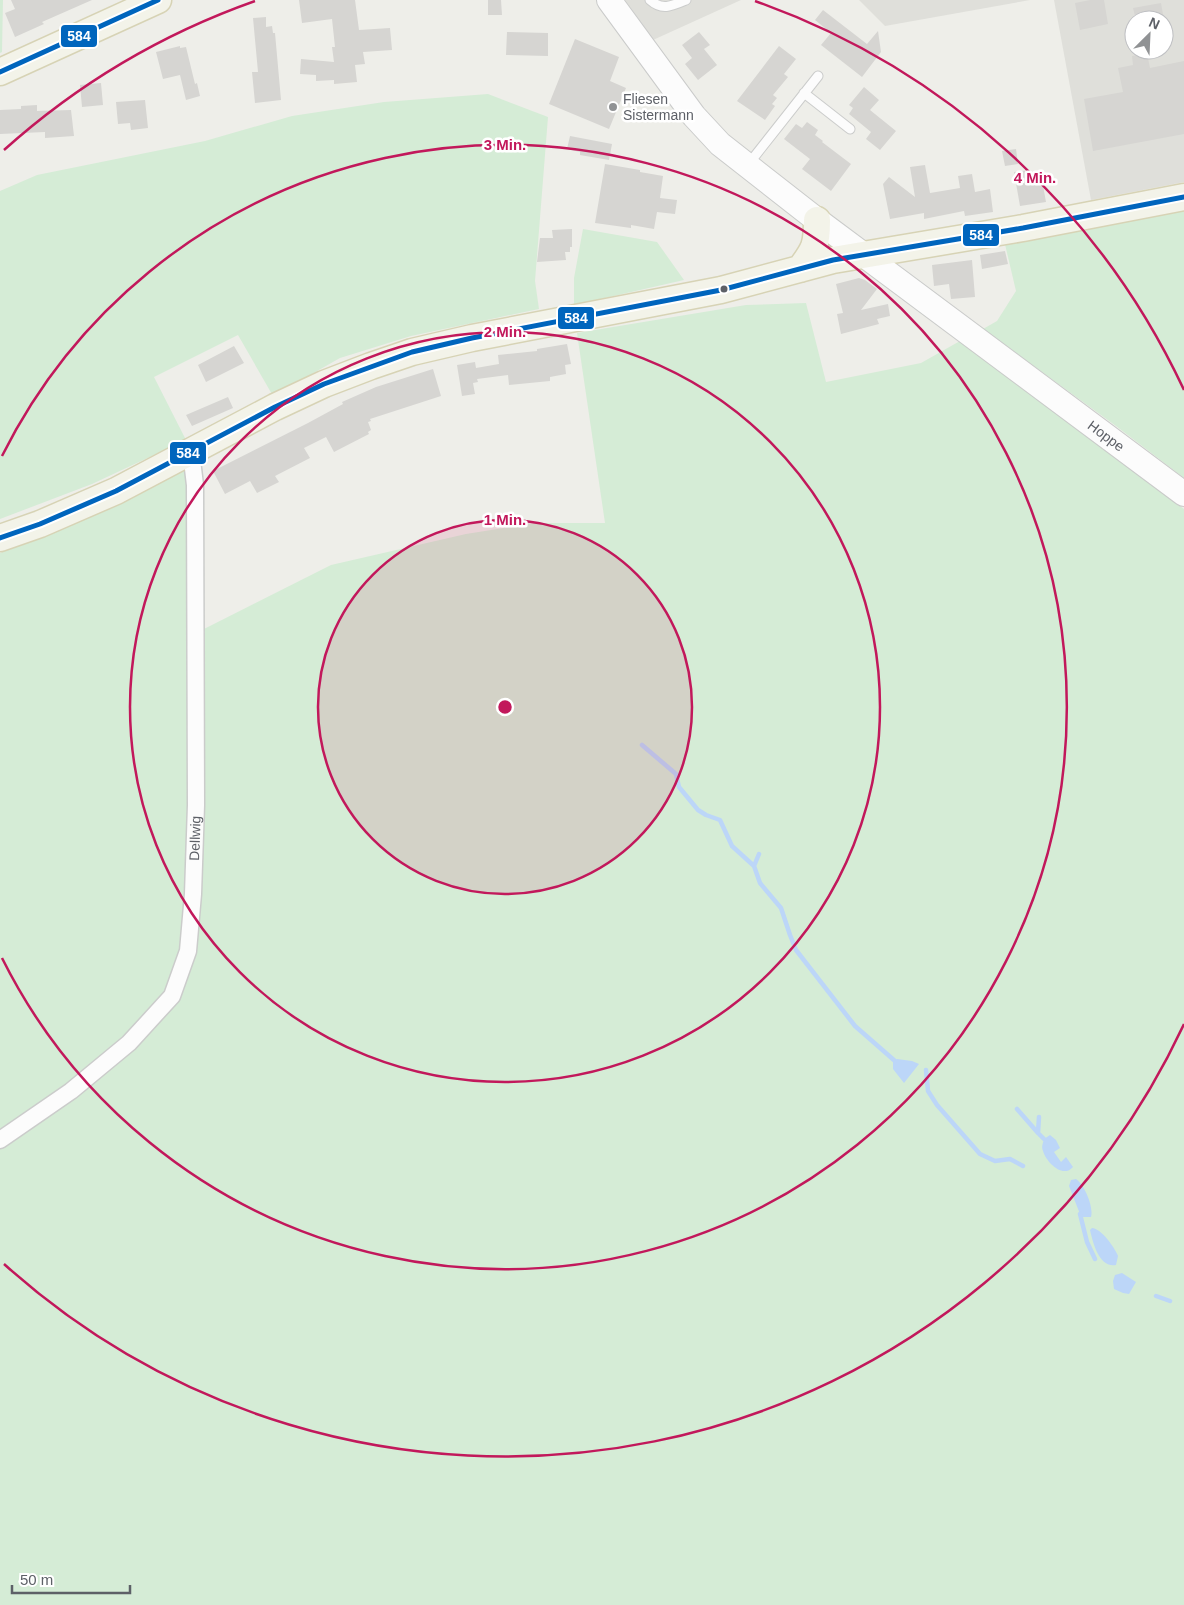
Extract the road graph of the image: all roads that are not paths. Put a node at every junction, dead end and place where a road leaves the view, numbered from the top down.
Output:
1 (158, 0) edge
2 (609, 0) edge
3 (650, 0) edge
4 (686, 0) edge
5 (0, 72) edge
6 (818, 76) dead end
7 (804, 93) junction
8 (850, 129) dead end
9 (747, 166) junction
10 (1184, 197) edge
11 (817, 220) junction
12 (863, 254) junction
13 (800, 269) junction
14 (191, 452) junction
15 (1184, 494) edge
16 (0, 538) edge
17 (0, 1140) edge

1 - 5 main road
2 - 9 main road, Hoppe
3 - 4 lane
6 - 7 lane
7 - 8 lane
7 - 9 lane
9 - 11 main road, Hoppe
10 - 12 main road
11 - 12 main road, Hoppe
11 - 13 main road
12 - 13 main road
12 - 15 main road, Hoppe
13 - 14 main road
14 - 16 main road
14 - 17 street, Dellwig

